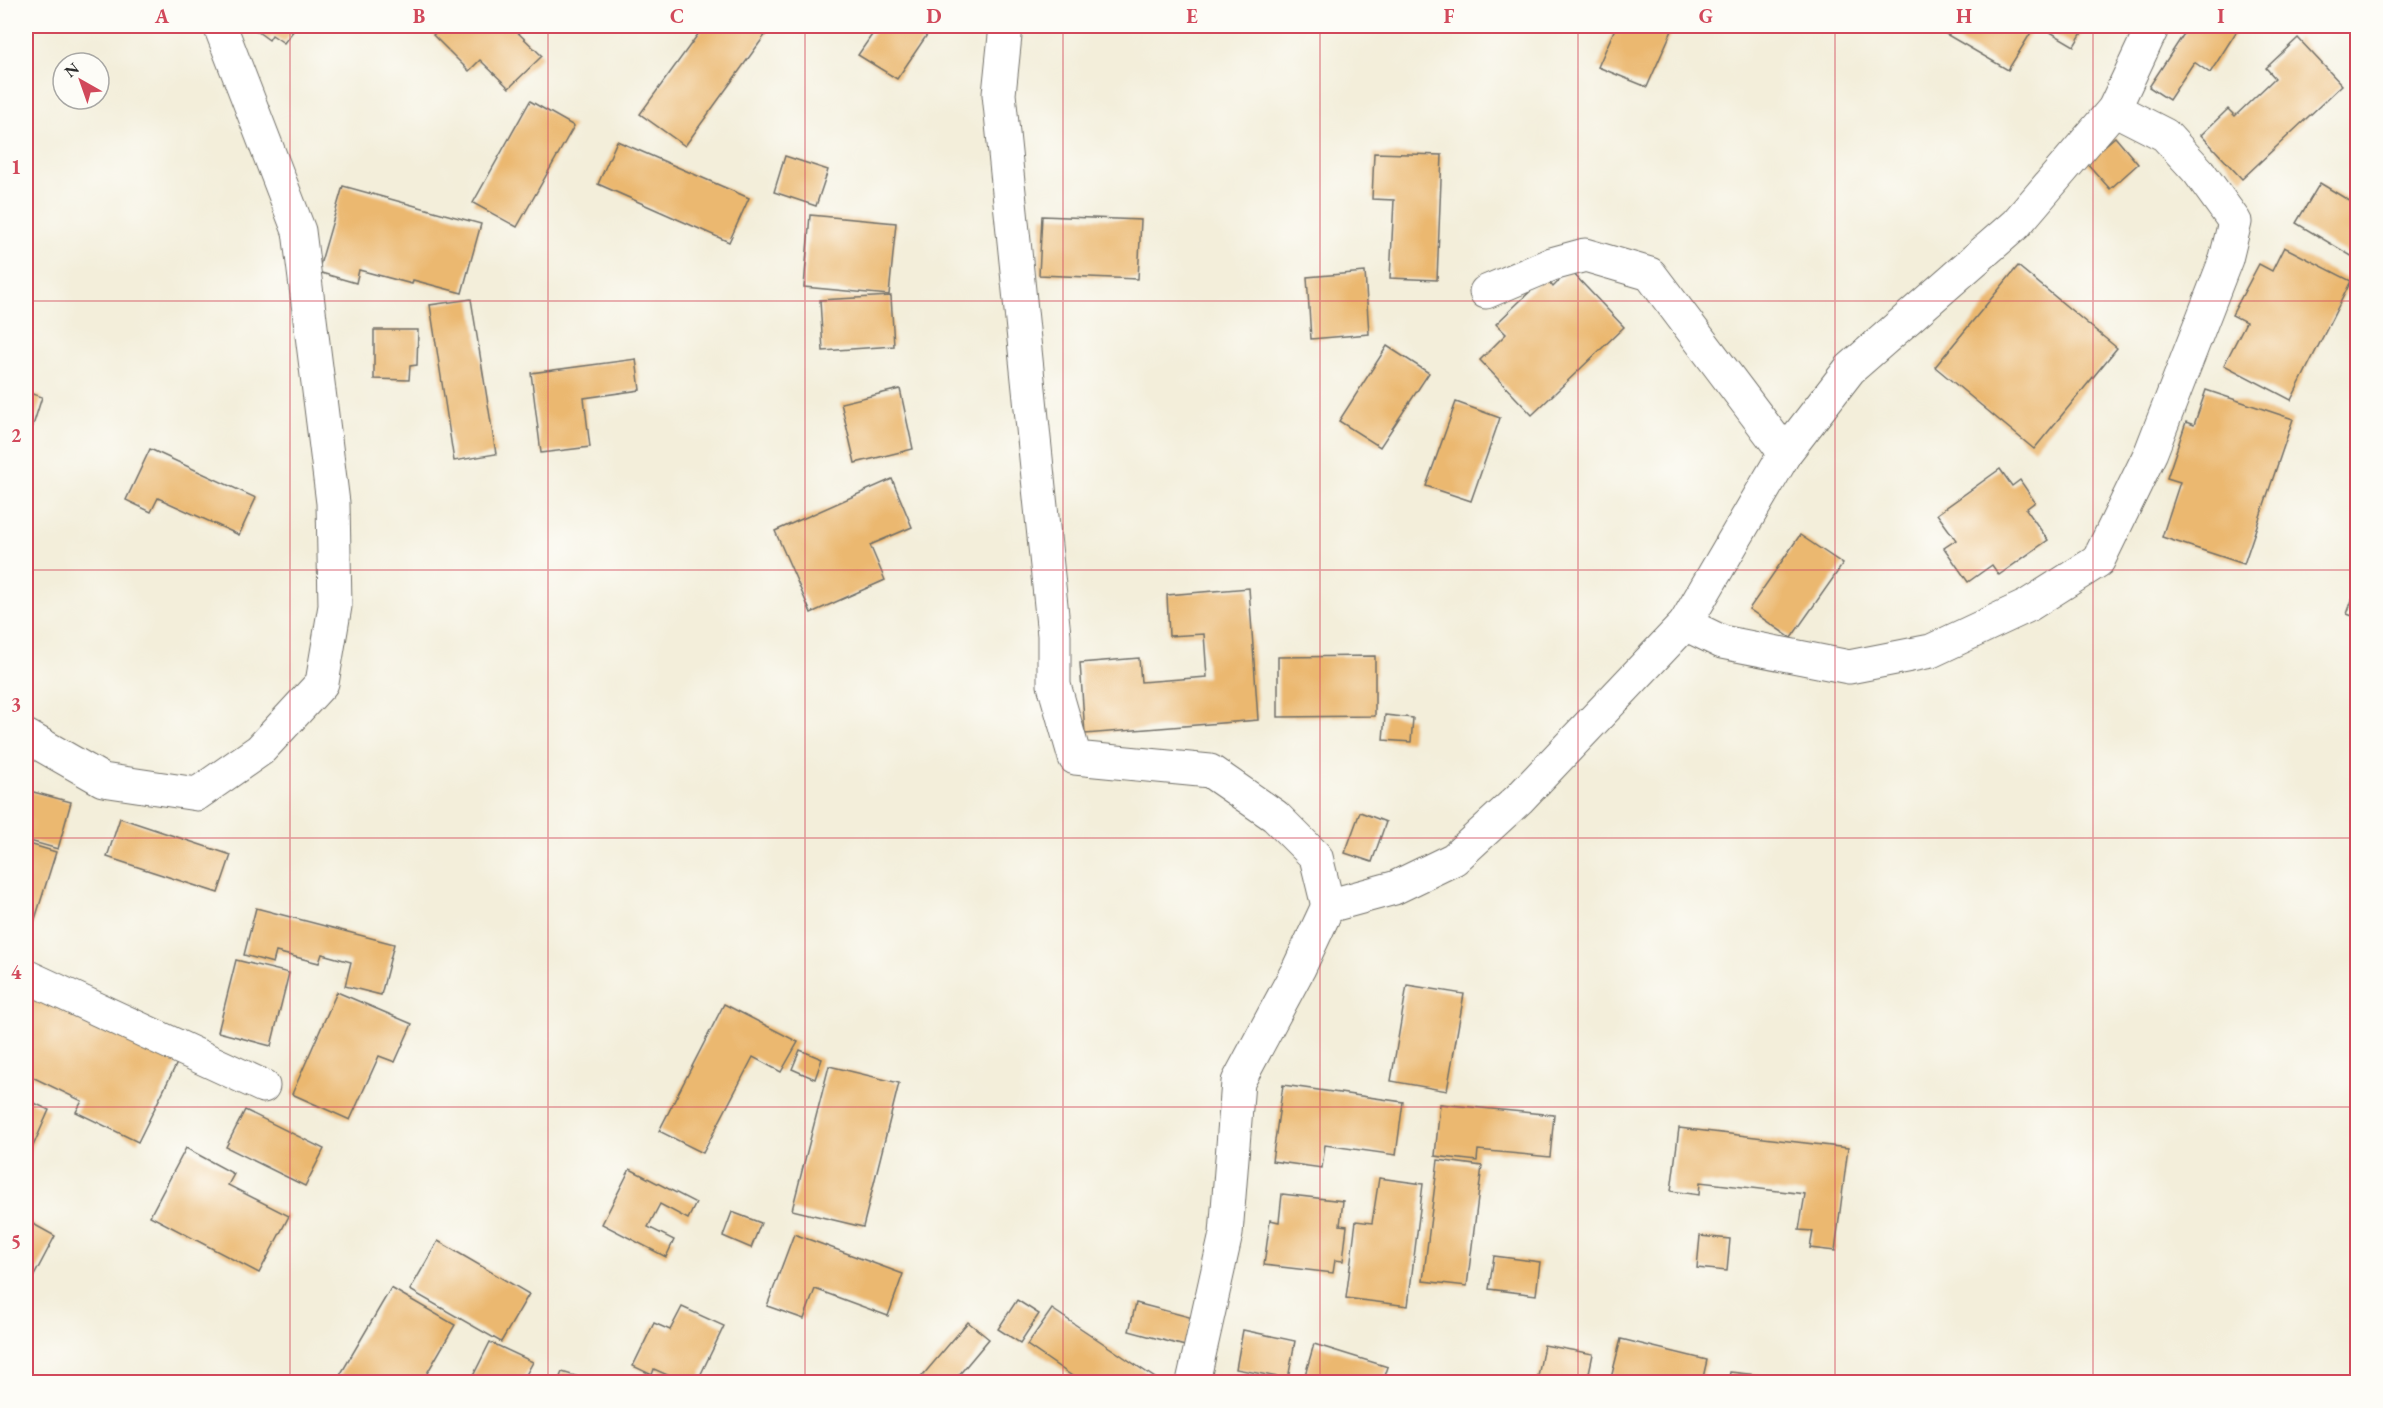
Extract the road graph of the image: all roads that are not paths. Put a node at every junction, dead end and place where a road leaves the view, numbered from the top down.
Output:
1 (220, 26) edge
2 (1006, 26) edge
3 (2153, 26) edge
4 (2114, 109) junction
5 (1486, 292) dead end
6 (1785, 453) junction
7 (1685, 624) junction
8 (26, 736) edge
9 (1328, 906) junction
10 (26, 976) edge
11 (262, 1086) dead end
12 (1193, 1383) edge

1 - 8 street
2 - 9 street
3 - 4 street
4 - 6 street
4 - 7 street
5 - 6 street
6 - 7 street
7 - 9 street
9 - 12 street
10 - 11 street

